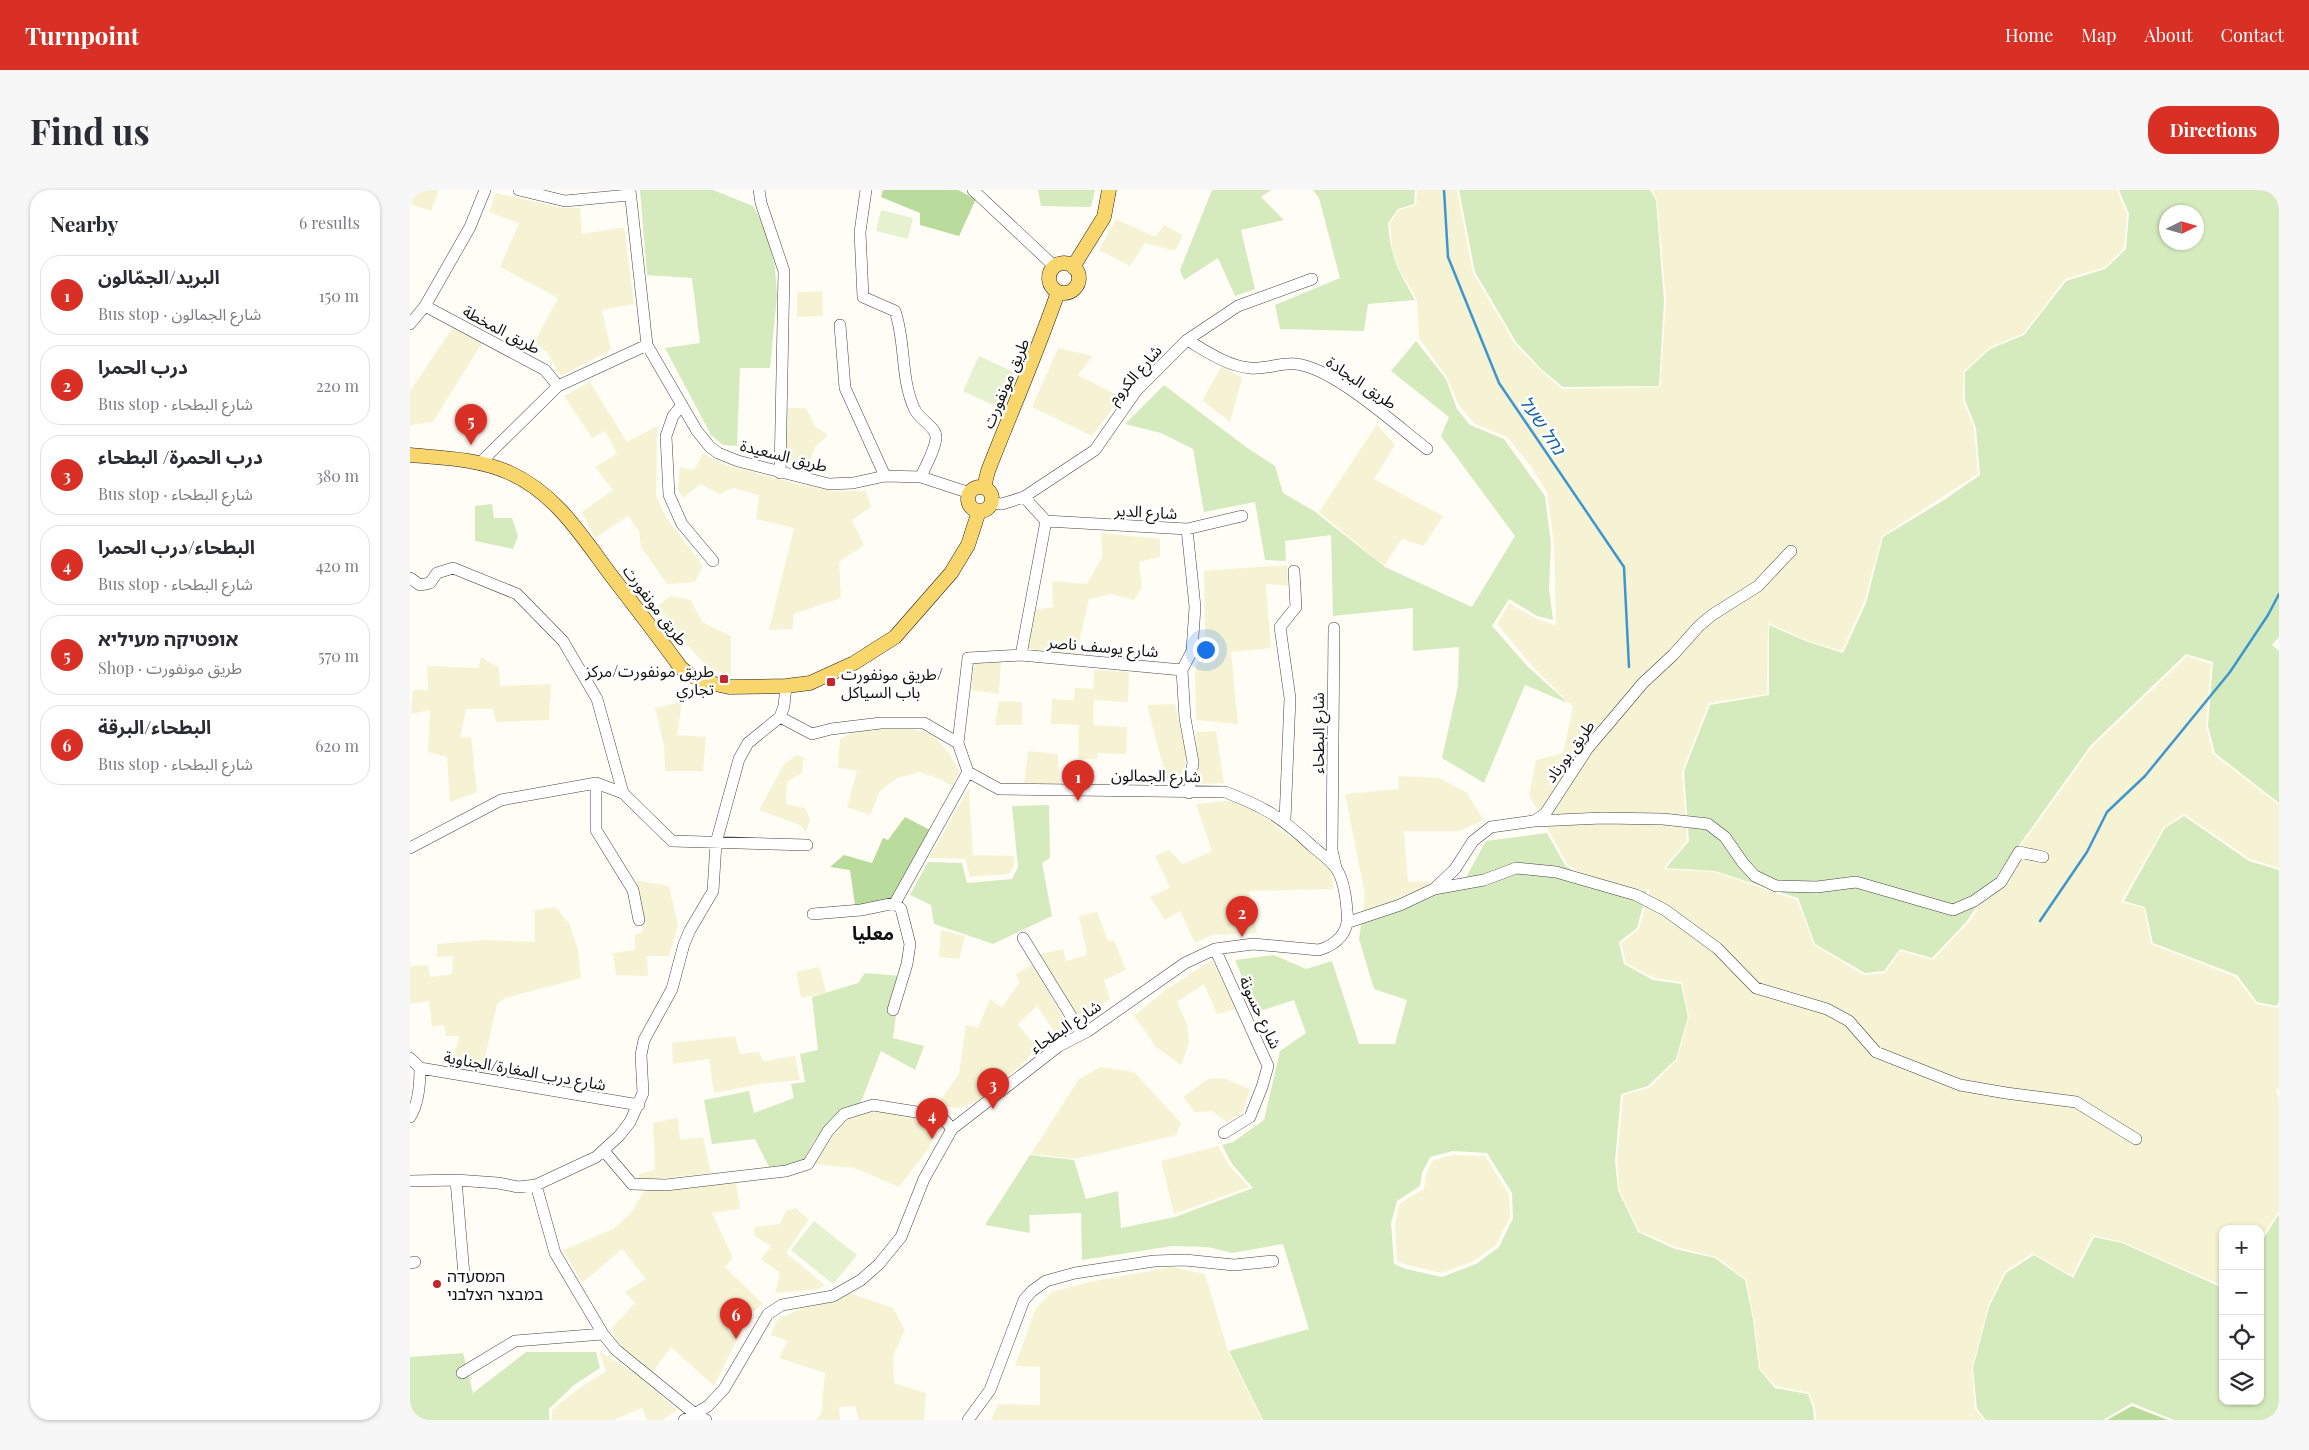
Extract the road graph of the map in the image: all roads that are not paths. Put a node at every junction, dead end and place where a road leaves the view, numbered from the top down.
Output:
1 (485, 190) edge
2 (519, 190) edge
3 (759, 190) edge
4 (866, 190) edge
5 (973, 190) edge
6 (1110, 190) edge
7 (629, 192) edge
8 (1054, 267) junction
9 (1073, 267) junction
10 (1312, 279) dead end
11 (1058, 292) junction
12 (425, 306) junction
13 (410, 323) edge
14 (840, 325) dead end
15 (1187, 340) junction
16 (647, 345) junction
17 (558, 386) junction
18 (682, 405) junction
19 (1427, 449) dead end
20 (410, 455) edge
21 (480, 463) junction
22 (780, 473) junction
23 (885, 476) junction
24 (920, 477) junction
25 (984, 487) junction
26 (970, 493) junction
27 (1024, 497) junction
28 (992, 503) junction
29 (979, 511) junction
30 (1242, 516) dead end
31 (1046, 521) junction
32 (1188, 529) junction
33 (1790, 551) dead end
34 (713, 561) dead end
35 (1294, 572) dead end
36 (410, 578) edge
37 (1334, 628) dead end
38 (1021, 655) junction
39 (1182, 670) junction
40 (786, 686) junction
41 (780, 717) junction
42 (958, 743) junction
43 (968, 772) junction
44 (596, 783) junction
45 (1189, 792) junction
46 (623, 793) junction
47 (1285, 820) junction
48 (1534, 821) junction
49 (716, 843) junction
50 (807, 845) dead end
51 (410, 848) edge
52 (2043, 857) dead end
53 (1336, 868) junction
54 (1434, 890) junction
55 (895, 903) junction
56 (813, 914) dead end
57 (639, 920) dead end
58 (1349, 922) junction
59 (1023, 938) dead end
60 (1215, 950) junction
61 (893, 1010) dead end
62 (1082, 1034) junction
63 (410, 1058) edge
64 (420, 1068) junction
65 (639, 1106) junction
66 (410, 1117) edge
67 (952, 1129) junction
68 (1224, 1133) dead end
69 (2136, 1139) dead end
70 (604, 1151) junction
71 (456, 1180) junction
72 (410, 1181) edge
73 (536, 1185) junction
74 (1273, 1261) dead end
75 (464, 1275) dead end
76 (603, 1334) junction
77 (462, 1373) dead end
78 (695, 1417) edge
79 (684, 1420) edge
80 (706, 1420) edge
81 (968, 1420) edge

1 - 12 street
2 - 7 street
3 - 22 street
4 - 24 street
5 - 8 street
6 - 9 main road
7 - 16 street, طريق السعيدة
8 - 9 main road
8 - 11 main road
9 - 11 main road
10 - 15 street, شارع الكروم
11 - 25 main road, طريق مونفورت
12 - 13 street
12 - 17 street, طريق المخطة
14 - 23 street
15 - 19 street, طريق البجادة
15 - 27 street, شارع الكروم
16 - 17 street
16 - 18 street, طريق السعيدة
17 - 21 street
18 - 22 street, طريق السعيدة
18 - 34 street
20 - 21 main road, طريق مونفورت
21 - 40 main road, طريق مونفورت
22 - 23 street, طريق السعيدة
23 - 24 street, طريق السعيدة
24 - 26 street, طريق السعيدة
25 - 26 main road
25 - 28 main road
26 - 29 main road
27 - 28 street, شارع الكروم
27 - 31 street
28 - 29 main road
29 - 40 main road, طريق مونفورت
30 - 32 street, شارع الدير
31 - 32 street, شارع الدير
31 - 38 street
32 - 39 street
33 - 48 street, طريق بورناد
35 - 47 street
36 - 46 street
37 - 53 street, شارع البطحاء
38 - 39 street, شارع يوسف ناصر
38 - 42 street, شارع يوسف ناصر
39 - 45 street
40 - 41 street
41 - 42 street
41 - 49 street
42 - 43 street
43 - 45 street, شارع الجمالون
43 - 55 street
44 - 46 street
44 - 51 street
44 - 57 street
45 - 47 street, شارع الجمالون
46 - 49 street
47 - 53 street, شارع الجمالون
48 - 52 street
48 - 54 street
49 - 50 street
49 - 65 street
53 - 58 street, شارع الجمالون
54 - 58 street
54 - 69 street
55 - 56 street
55 - 61 street
58 - 60 street, شارع البطحاء
59 - 62 street
60 - 62 street, شارع البطحاء
60 - 68 street, شارع حسونة
62 - 67 street, شارع البطحاء
63 - 64 street, شارع درب المغارة/الجناوية
64 - 65 street, شارع درب المغارة/الجناوية
64 - 66 street
65 - 70 street
67 - 70 street
67 - 78 street, شارع البطحاء
70 - 73 street
71 - 72 street
71 - 73 street
71 - 75 street
73 - 76 street
74 - 81 street
76 - 77 street
76 - 78 street
78 - 79 street, شارع البطحاء
78 - 80 street

